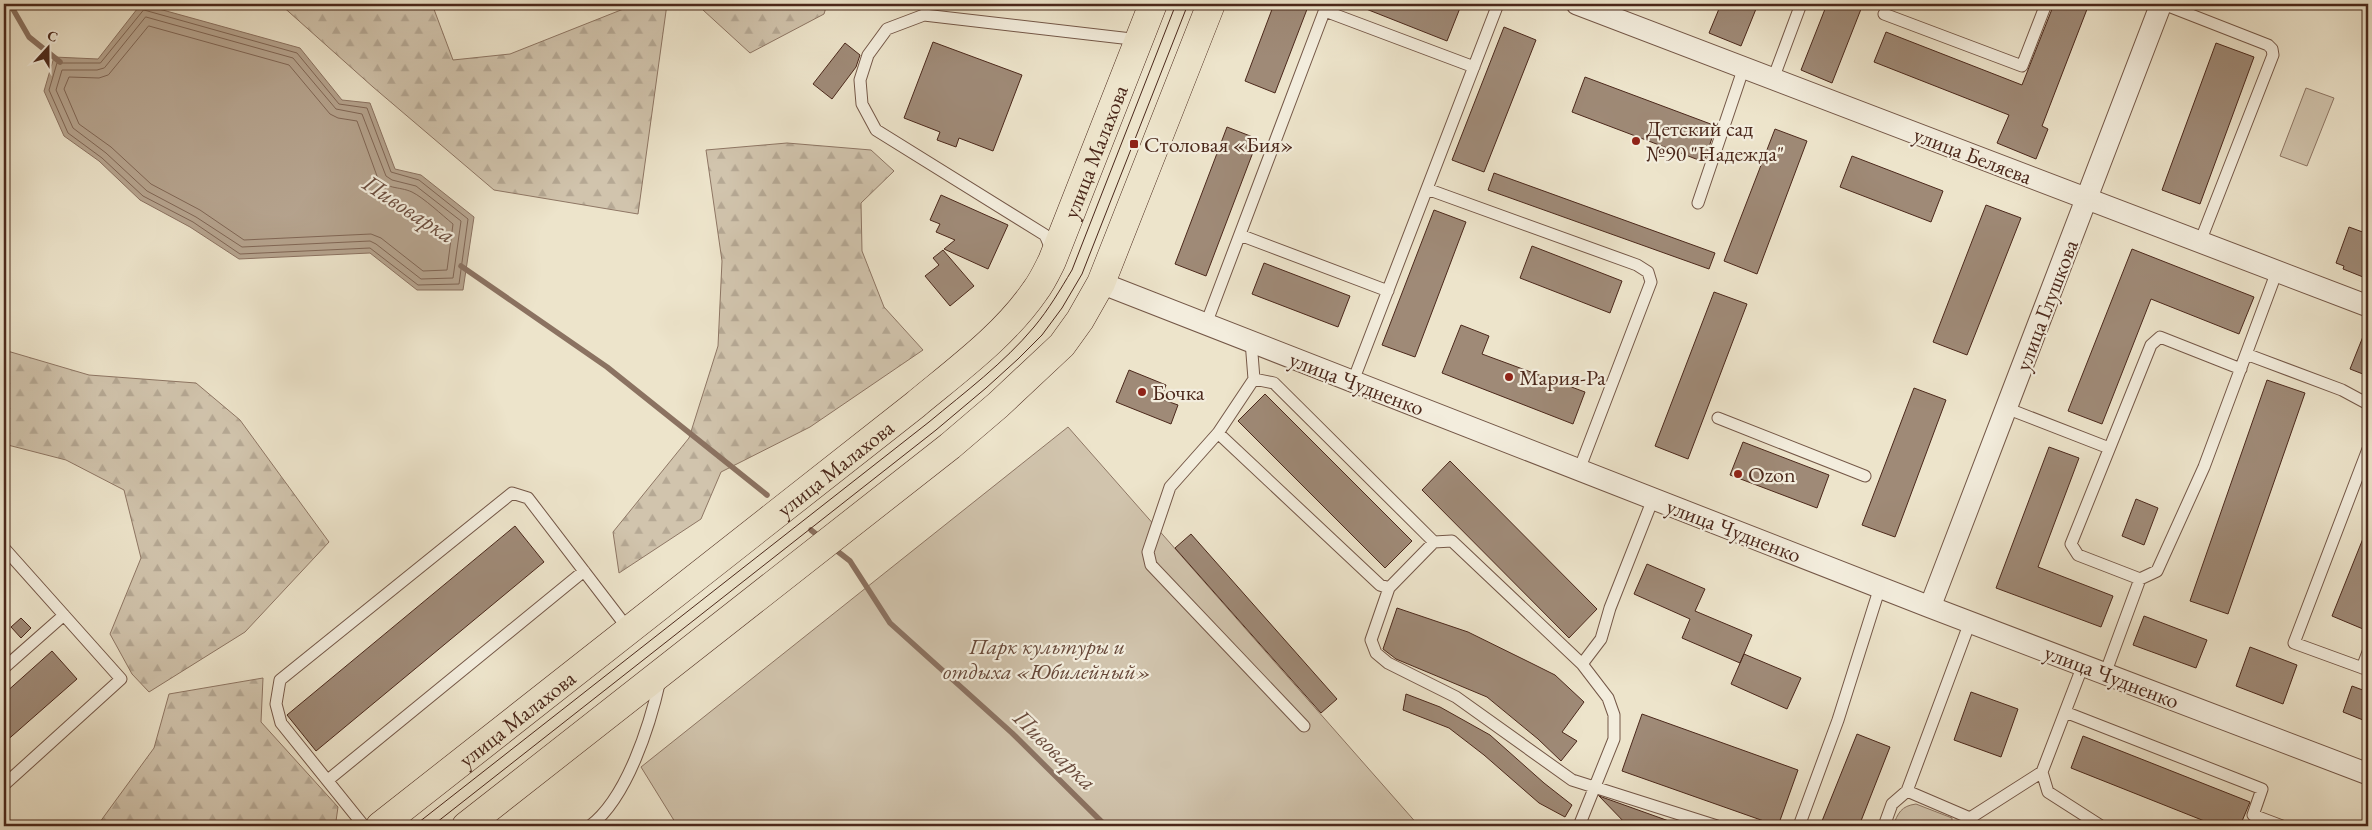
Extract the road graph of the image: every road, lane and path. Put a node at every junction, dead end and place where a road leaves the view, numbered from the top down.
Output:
1 (1153, 4) edge
2 (1211, 4) edge
3 (1498, 4) edge
4 (1577, 4) edge
5 (1801, 4) edge
6 (2046, 4) edge
7 (2162, 4) edge
8 (1326, 7) edge
9 (1884, 14) dead end
10 (1140, 40) junction
11 (1474, 66) junction
12 (1744, 67) junction
13 (1772, 78) junction
14 (1427, 189) junction
15 (2087, 198) junction
16 (1698, 202) dead end
17 (1240, 235) junction
18 (2200, 242) junction
19 (1052, 261) junction
20 (2277, 271) junction
21 (1101, 283) junction
22 (1388, 291) junction
23 (2368, 306) edge
24 (1206, 324) junction
25 (1251, 341) junction
26 (2246, 354) junction
27 (2241, 369) junction
28 (1254, 379) junction
29 (1353, 381) junction
30 (2368, 404) edge
31 (2006, 408) junction
32 (1718, 418) dead end
33 (1218, 433) junction
34 (2109, 448) junction
35 (2368, 449) edge
36 (1579, 470) junction
37 (1865, 476) dead end
38 (1653, 499) junction
39 (1434, 542) junction
40 (4, 548) edge
41 (584, 571) junction
42 (2140, 579) junction
43 (1880, 587) junction
44 (1389, 588) junction
45 (1930, 607) junction
46 (64, 615) junction
47 (1970, 622) junction
48 (629, 630) junction
49 (2368, 652) edge
50 (1582, 664) junction
51 (2083, 665) junction
52 (4, 668) edge
53 (2365, 669) edge
54 (661, 673) junction
55 (2105, 674) junction
56 (2065, 712) junction
57 (1304, 726) dead end
58 (2042, 772) junction
59 (2368, 774) edge
60 (328, 780) junction
61 (4, 786) edge
62 (1595, 787) junction
63 (1906, 791) junction
64 (1968, 822) edge
65 (364, 826) edge
66 (380, 826) edge
67 (466, 826) edge
68 (590, 826) edge
69 (1579, 826) edge
70 (1716, 826) edge
71 (1799, 826) edge
72 (1884, 826) edge
73 (2101, 826) edge
74 (2282, 826) edge

1 - 10 main road, улица Малахова
2 - 21 main road
3 - 11 lane
4 - 12 street, улица Беляева
5 - 13 lane
6 - 9 lane
7 - 15 street, улица Глушкова
7 - 18 lane
8 - 11 lane
8 - 17 lane
10 - 19 main road, улица Малахова
10 - 19 lane
11 - 14 lane
12 - 13 street, улица Беляева
12 - 16 lane
13 - 15 street, улица Беляева
14 - 22 lane
14 - 36 lane
15 - 18 street, улица Беляева
15 - 31 street, улица Глушкова
17 - 22 lane
17 - 24 lane
18 - 20 street, улица Беляева
19 - 48 main road, улица Малахова
20 - 23 street, улица Беляева
20 - 26 lane
21 - 24 street, улица Чудненко
21 - 54 main road
22 - 29 lane
24 - 25 street, улица Чудненко
25 - 28 lane
25 - 29 street, улица Чудненко
26 - 27 lane
26 - 30 lane
27 - 34 lane
27 - 42 lane
28 - 33 lane
28 - 39 lane
29 - 36 street, улица Чудненко
31 - 34 lane
31 - 45 street, улица Глушкова
32 - 37 lane
33 - 44 lane
33 - 57 lane
34 - 42 lane
35 - 53 lane
36 - 38 street, улица Чудненко
38 - 43 street, улица Чудненко
38 - 50 lane
39 - 44 lane
39 - 50 lane
40 - 46 lane
41 - 48 lane
41 - 60 lane
41 - 60 lane
42 - 55 lane
43 - 45 street, улица Чудненко
43 - 71 lane
44 - 62 lane
45 - 47 street, улица Чудненко
46 - 52 lane
46 - 61 lane
47 - 51 street, улица Чудненко
47 - 63 lane
48 - 66 main road, улица Малахова
49 - 53 lane
50 - 62 lane
51 - 55 street, улица Чудненко
51 - 56 lane
54 - 67 main road
54 - 68 lane
55 - 59 street, улица Чудненко
56 - 58 lane
56 - 74 lane
58 - 64 lane
58 - 73 lane
60 - 65 lane
62 - 69 lane
62 - 70 lane
63 - 64 lane
63 - 72 lane

